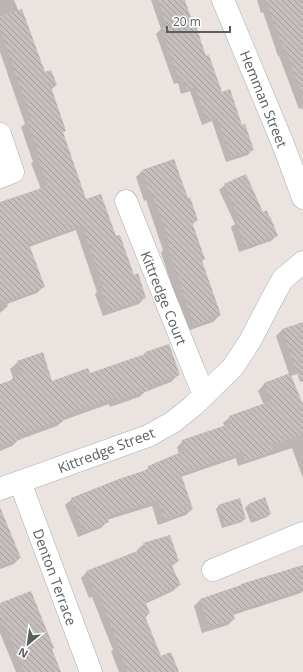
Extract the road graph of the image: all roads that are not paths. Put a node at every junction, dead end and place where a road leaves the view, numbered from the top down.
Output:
1 (223, 0) edge
2 (0, 134) edge
3 (6, 174) edge
4 (303, 198) edge
5 (126, 201) dead end
6 (303, 262) edge
7 (204, 394) junction
8 (10, 486) edge
9 (303, 533) edge
10 (213, 570) dead end
11 (91, 672) edge

1 - 4 street, Hemman Street
2 - 3 street
5 - 7 street, Kittredge Court
6 - 7 street, Kittredge Street
7 - 8 street, Kittredge Street
8 - 11 street, Denton Terrace
9 - 10 street

